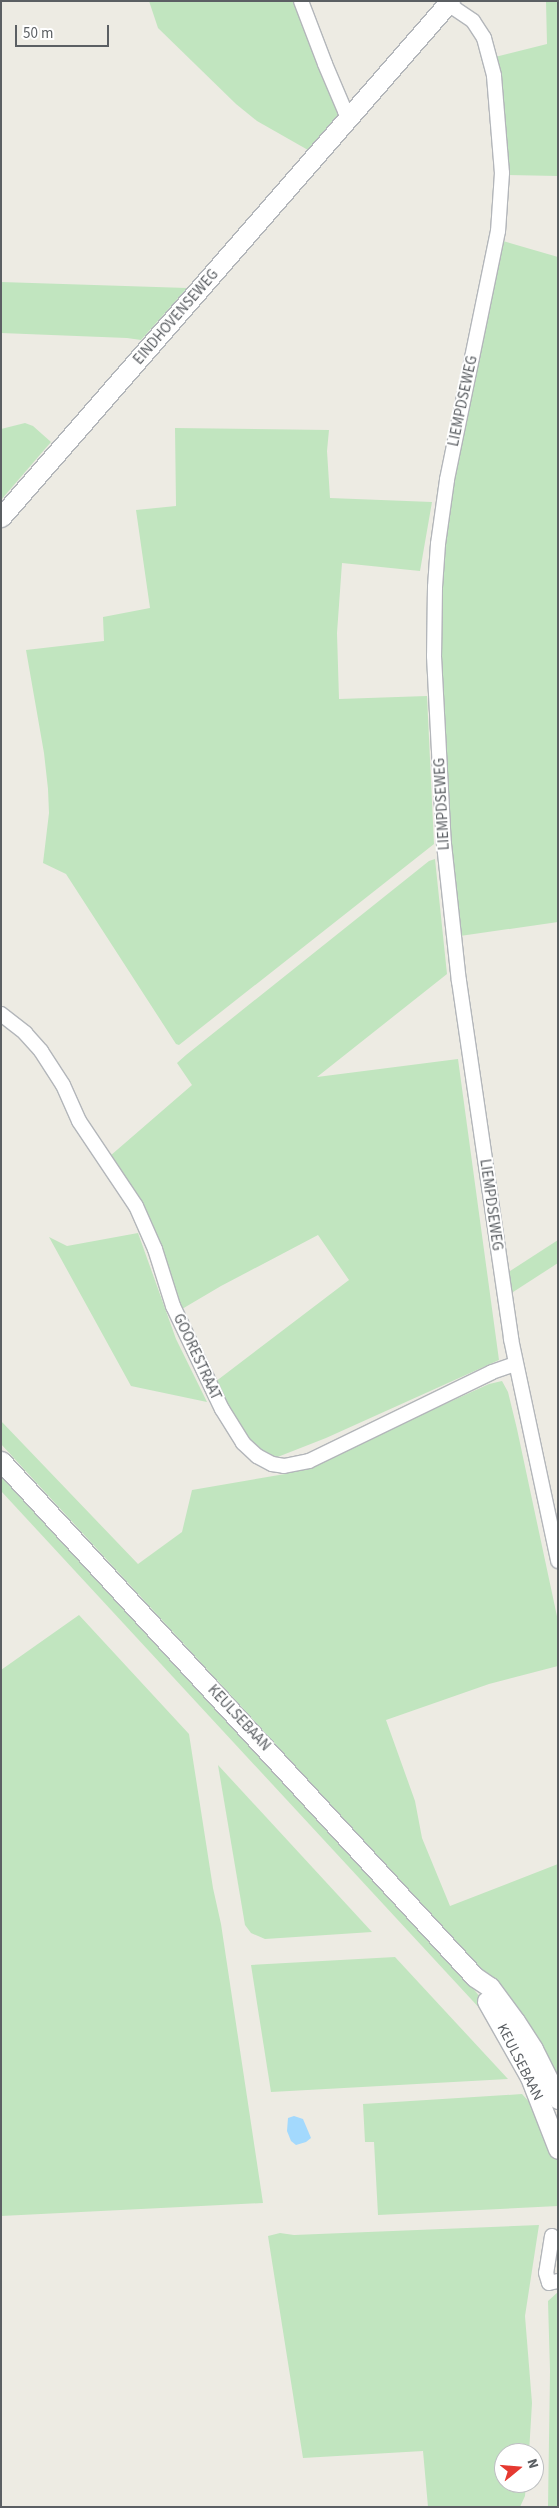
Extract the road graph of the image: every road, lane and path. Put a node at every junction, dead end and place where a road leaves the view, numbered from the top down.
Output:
1 (301, 1) edge
2 (453, 6) edge
3 (350, 116) junction
4 (1, 517) edge
5 (1, 1014) edge
6 (515, 1364) junction
7 (1, 1461) edge
8 (558, 1561) edge
9 (475, 1977) junction
10 (558, 2098) edge
11 (558, 2149) edge
12 (552, 2236) dead end
13 (558, 2281) edge

1 - 3 street
2 - 3 main road, EINDHOVENSEWEG
2 - 6 street, LIEMPDSEWEG
3 - 4 main road, EINDHOVENSEWEG
5 - 6 street, GOORESTRAAT
6 - 8 street, LIEMPDSEWEG
7 - 9 main road, KEULSEBAAN
9 - 10 main road, KEULSEBAAN
9 - 11 main road, KEULSEBAAN
12 - 13 street

